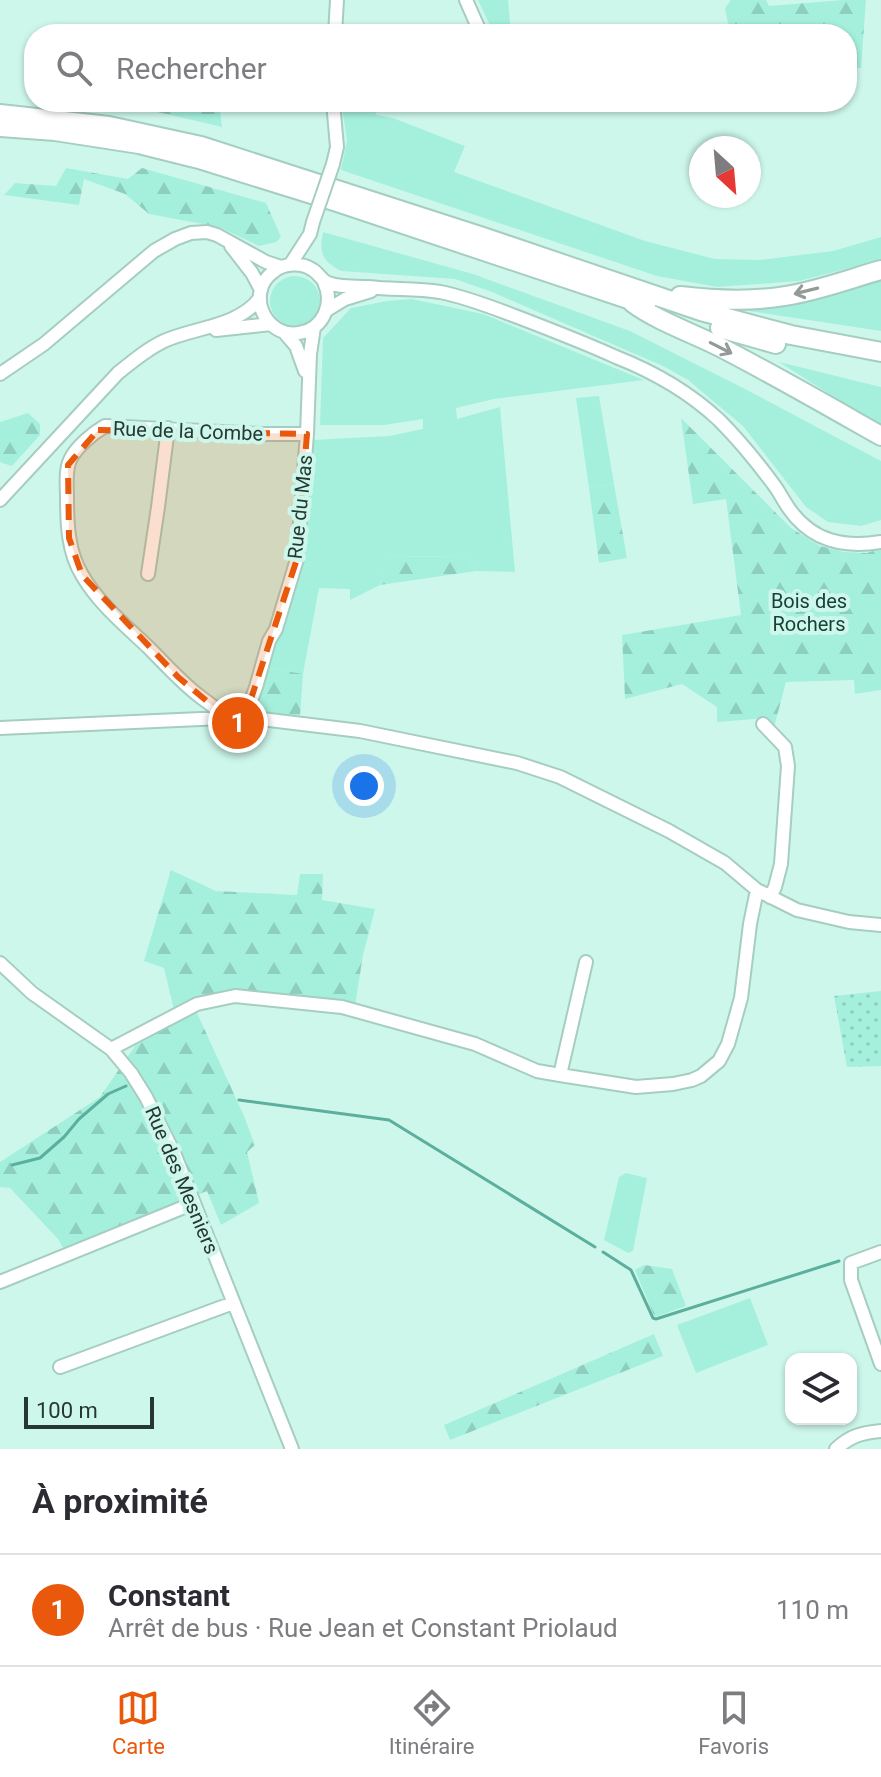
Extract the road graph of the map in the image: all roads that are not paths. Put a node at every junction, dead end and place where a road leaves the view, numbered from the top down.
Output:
1 (337, 0) edge
2 (466, 0) edge
3 (336, 24) edge
4 (477, 24) edge
5 (334, 112) edge
6 (2, 120) edge
7 (312, 228) junction
8 (226, 240) junction
9 (286, 266) junction
10 (313, 270) junction
11 (881, 270) edge
12 (601, 276) junction
13 (324, 282) junction
14 (377, 288) junction
15 (260, 294) junction
16 (627, 299) junction
17 (327, 310) junction
18 (271, 324) junction
19 (314, 327) junction
20 (197, 330) junction
21 (284, 332) junction
22 (881, 352) edge
23 (881, 364) edge
24 (0, 374) edge
25 (309, 386) junction
26 (168, 428) junction
27 (307, 434) junction
28 (881, 436) edge
29 (782, 496) junction
30 (0, 500) edge
31 (881, 533) edge
32 (881, 542) edge
33 (148, 574) dead end
34 (245, 717) junction
35 (227, 718) junction
36 (763, 724) dead end
37 (0, 728) edge
38 (757, 890) junction
39 (770, 897) junction
40 (881, 925) edge
41 (586, 962) dead end
42 (0, 963) edge
43 (111, 1049) junction
44 (560, 1075) junction
45 (194, 1203) junction
46 (881, 1252) edge
47 (0, 1282) edge
48 (233, 1303) junction
49 (881, 1364) edge
50 (60, 1367) dead end
51 (881, 1431) edge
52 (292, 1449) edge
53 (836, 1449) edge

1 - 3 street
2 - 4 street
5 - 7 street, bridge
6 - 12 highway
6 - 16 highway
7 - 9 street
7 - 10 street
8 - 9 street
8 - 15 street
8 - 24 street
9 - 10 street
9 - 15 street
10 - 13 street
11 -> 12 highway
12 - 22 highway
13 - 14 street
13 - 17 street
14 - 17 street
14 - 29 street
15 - 18 street
15 - 20 street
16 - 23 highway
16 -> 28 highway
17 - 19 street
18 - 20 street
18 - 21 street
19 - 21 street
19 - 25 street, Rue du Mas
20 - 30 street
21 - 25 street, Rue du Mas
25 - 27 street, Rue du Mas
26 - 27 street, Rue de la Combe
26 - 33 street
26 - 35 street, Rue de la Combe
27 - 34 street, Rue du Mas
29 - 31 street
29 - 32 street
34 - 35 street
34 - 38 street
35 - 37 street
36 - 39 street
38 - 39 street
38 - 44 street
39 - 40 street
41 - 44 street
42 - 43 street, Rue des Mesniers
43 - 44 street
43 - 45 street, Rue des Mesniers
45 - 47 street
45 - 48 street, Rue des Mesniers
46 - 49 street
48 - 50 street
48 - 52 street, Rue des Mesniers
51 - 53 street

